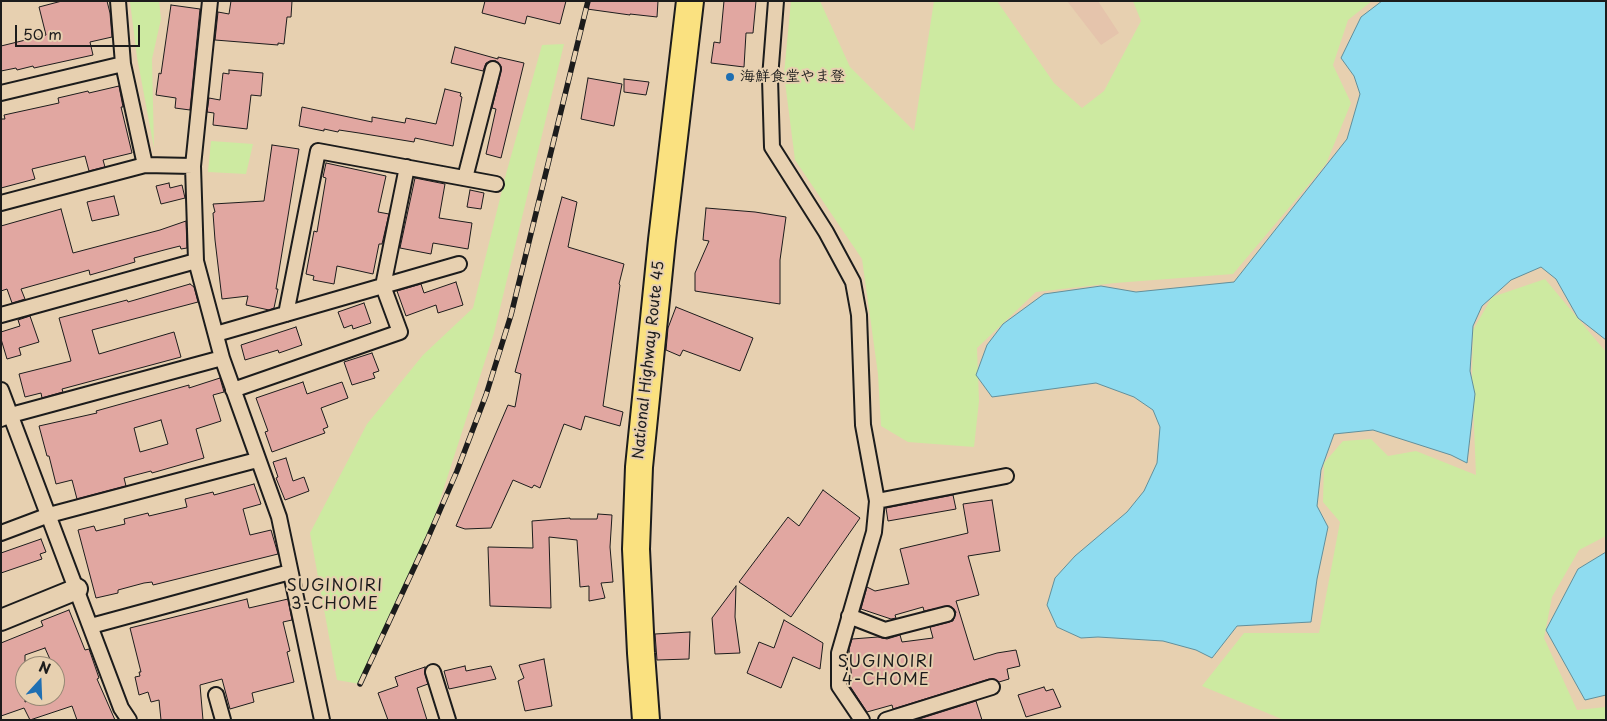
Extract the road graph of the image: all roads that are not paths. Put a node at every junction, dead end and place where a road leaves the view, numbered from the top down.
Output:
1 (118, 1) edge
2 (210, 1) edge
3 (690, 1) edge
4 (776, 1) edge
5 (123, 64) junction
6 (493, 69) dead end
7 (1, 93) edge
8 (145, 166) junction
9 (193, 166) junction
10 (407, 167) junction
11 (465, 178) junction
12 (496, 184) dead end
13 (1, 203) edge
14 (196, 261) junction
15 (459, 264) dead end
16 (383, 286) junction
17 (286, 314) junction
18 (1, 315) edge
19 (216, 334) junction
20 (222, 358) junction
21 (1, 390) edge
22 (233, 390) junction
23 (6, 417) edge
24 (257, 460) junction
25 (1006, 476) dead end
26 (877, 501) junction
27 (49, 515) junction
28 (1, 533) edge
29 (290, 572) junction
30 (77, 589) junction
31 (947, 614) dead end
32 (849, 616) junction
33 (1, 620) edge
34 (90, 626) junction
35 (433, 672) dead end
36 (992, 687) dead end
37 (216, 695) dead end
38 (129, 720) edge
39 (223, 720) edge
40 (322, 720) edge
41 (448, 720) edge
42 (646, 720) edge
43 (862, 720) edge
44 (886, 720) edge

1 - 5 street
2 - 9 street
3 - 42 highway, National Highway Route 45
4 - 26 street
5 - 7 street
5 - 8 street
6 - 11 street
8 - 9 street
8 - 13 street
9 - 14 street
10 - 11 street
10 - 16 street
10 - 17 street
11 - 12 street
14 - 18 street
14 - 19 street
15 - 16 street
16 - 17 street
16 - 22 street
17 - 19 street
19 - 20 street
20 - 22 street
20 - 23 street
21 - 23 street
22 - 24 street
23 - 27 street
24 - 27 street
24 - 29 street
25 - 26 street
26 - 32 street
27 - 28 street
27 - 30 street
29 - 34 street
29 - 40 street
30 - 33 street
30 - 34 street
31 - 32 street
32 - 43 street
34 - 38 street
35 - 41 street
36 - 44 street
37 - 39 street

